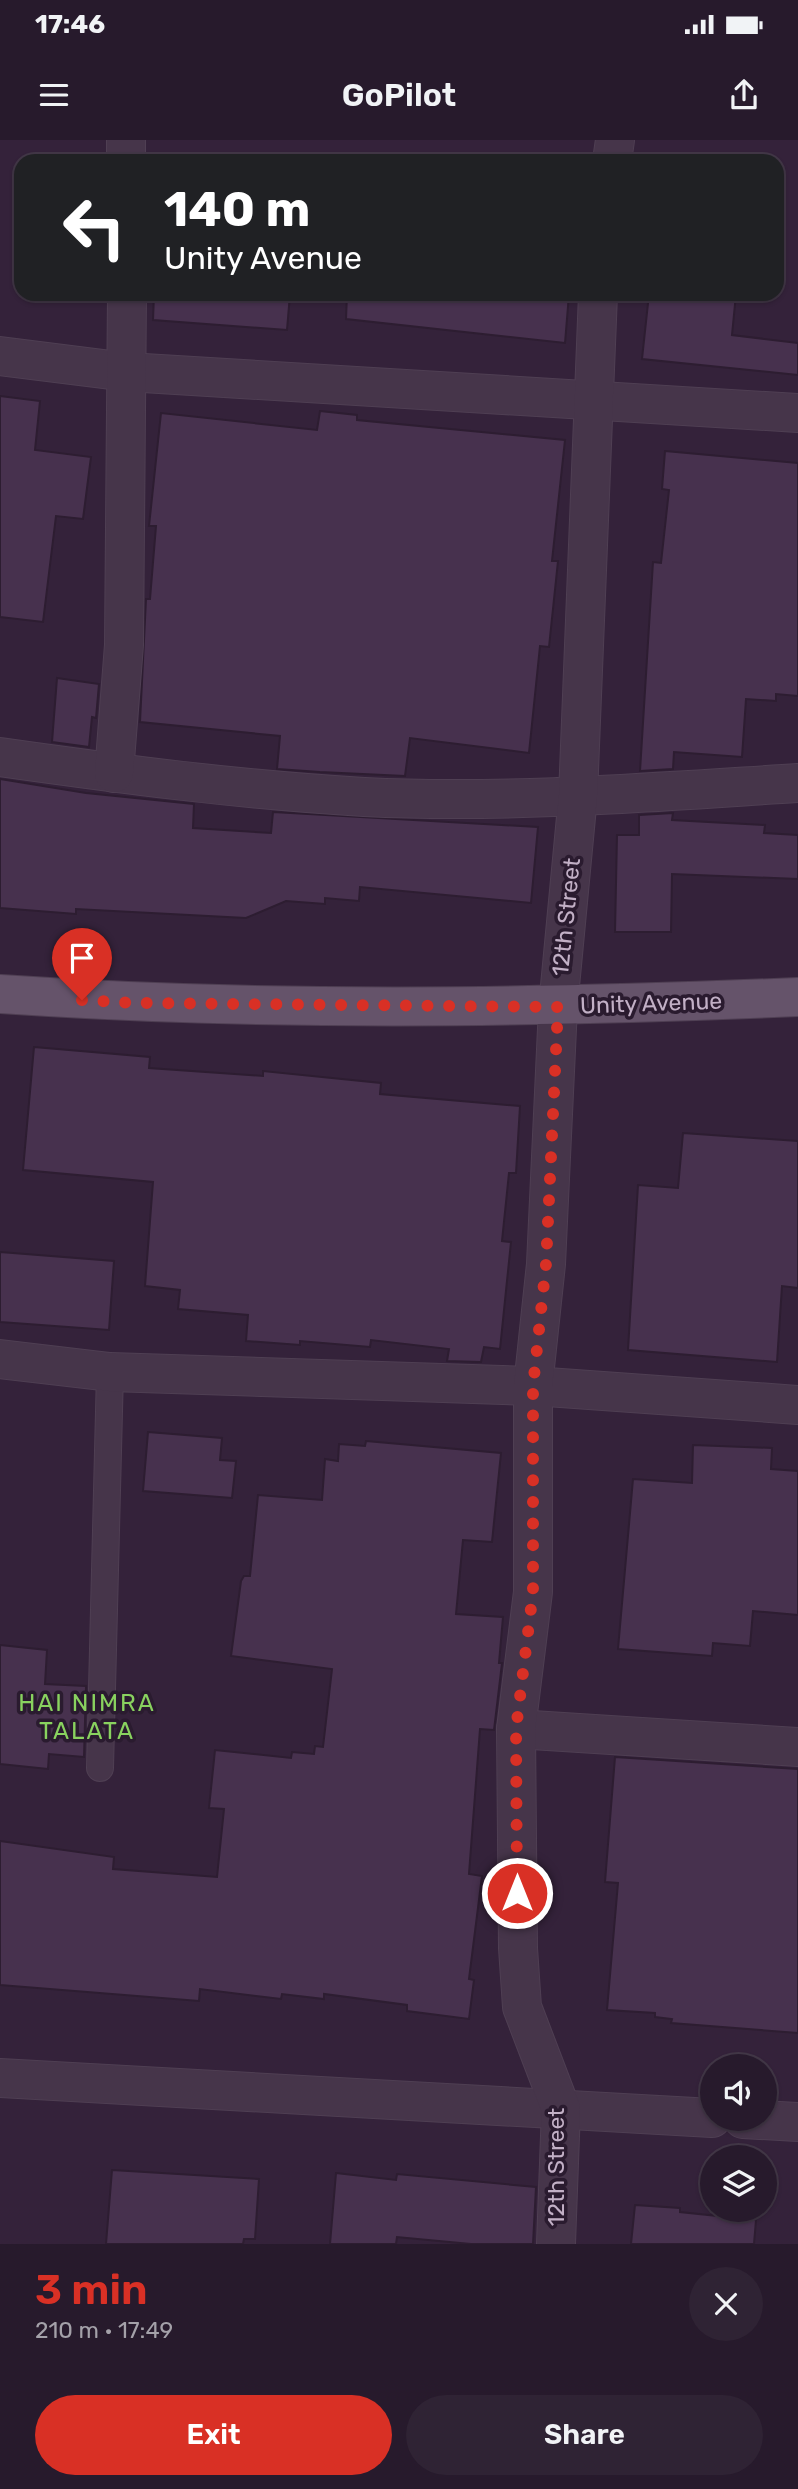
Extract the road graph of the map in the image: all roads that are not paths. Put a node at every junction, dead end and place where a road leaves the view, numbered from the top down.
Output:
1 (127, 301) edge
2 (598, 301) edge
3 (0, 356) edge
4 (127, 372) junction
5 (596, 399) junction
6 (798, 413) edge
7 (0, 757) edge
8 (114, 773) junction
9 (798, 783) edge
10 (578, 796) junction
11 (0, 994) edge
12 (798, 997) edge
13 (558, 1007) junction
14 (0, 1359) edge
15 (110, 1372) junction
16 (533, 1386) junction
17 (798, 1405) edge
18 (516, 1729) junction
19 (798, 1747) edge
20 (100, 1768) dead end
21 (0, 2078) edge
22 (561, 2109) junction
23 (700, 2117) edge
24 (777, 2121) edge
25 (798, 2122) edge
26 (556, 2244) edge

1 - 4 street
2 - 5 street, 12th Street
3 - 4 street
4 - 5 street
4 - 8 street
5 - 6 street
5 - 10 street, 12th Street
7 - 8 street
8 - 10 street
9 - 10 street
10 - 13 street, 12th Street
11 - 13 main road, Unity Avenue
12 - 13 main road, Unity Avenue
13 - 16 street, 12th Street
14 - 15 street
15 - 16 street
15 - 20 lane
16 - 17 street
16 - 18 street, 12th Street
18 - 19 street
18 - 22 street, 12th Street
21 - 22 street
22 - 23 street
22 - 26 street, 12th Street
24 - 25 street

